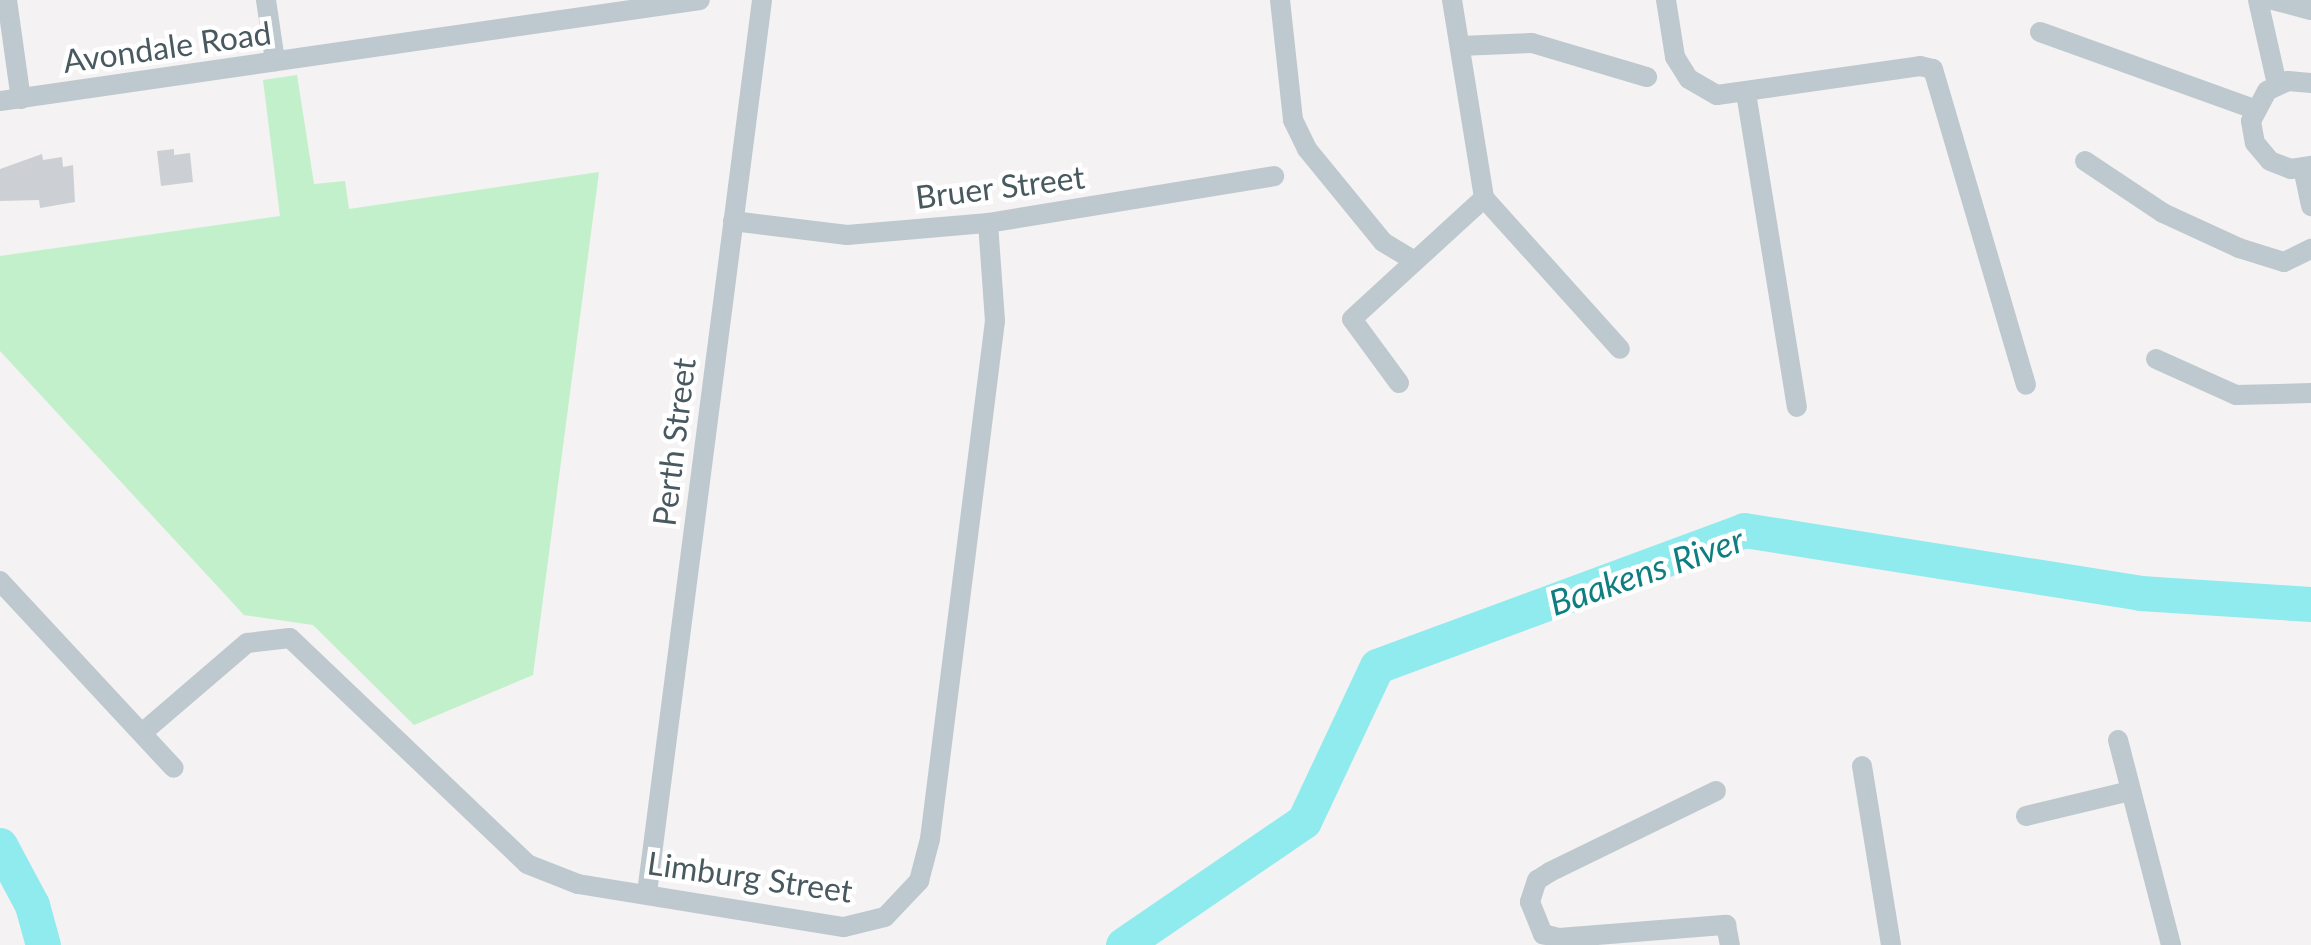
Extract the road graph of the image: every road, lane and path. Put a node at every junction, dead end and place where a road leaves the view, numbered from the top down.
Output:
1 (7, 0) edge
2 (266, 0) edge
3 (523, 0) edge
4 (700, 0) edge
5 (762, 0) edge
6 (1280, 0) edge
7 (1452, 0) edge
8 (1666, 0) edge
9 (2258, 0) edge
10 (2273, 0) edge
11 (2311, 10) edge
12 (526, 22) junction
13 (2040, 32) dead end
14 (1460, 46) junction
15 (275, 62) junction
16 (1646, 77) dead end
17 (2311, 83) edge
18 (2277, 84) junction
19 (1746, 93) junction
20 (10, 100) edge
21 (2254, 110) junction
22 (2085, 161) dead end
23 (2307, 167) edge
24 (1274, 176) dead end
25 (1484, 198) junction
26 (2311, 206) edge
27 (733, 221) junction
28 (988, 223) junction
29 (2311, 249) edge
30 (1413, 260) junction
31 (1620, 349) dead end
32 (2156, 359) dead end
33 (1399, 383) dead end
34 (2026, 385) dead end
35 (2311, 393) edge
36 (1797, 406) dead end
37 (0, 582) edge
38 (142, 734) junction
39 (2118, 740) dead end
40 (1862, 766) dead end
41 (174, 768) dead end
42 (1716, 791) dead end
43 (2130, 791) junction
44 (2026, 816) dead end
45 (647, 893) junction
46 (1595, 942) edge
47 (1730, 945) edge
48 (1891, 945) edge
49 (2171, 945) edge

1 - 20 street
2 - 15 street
3 - 12 street
4 - 12 street, Avondale Road
5 - 27 street, Perth Street
6 - 30 street
7 - 14 street
8 - 19 street
9 - 18 street
10 - 11 street
12 - 15 street, Avondale Road
13 - 21 street
14 - 16 street
14 - 25 street
15 - 20 street, Avondale Road
17 - 18 street
18 - 21 street
19 - 34 street
19 - 36 street
21 - 23 street
22 - 29 street
23 - 26 street
24 - 28 street, Bruer Street
25 - 30 street
25 - 31 street
27 - 28 street, Bruer Street
27 - 45 street, Perth Street
28 - 45 street, Limburg Street
30 - 33 street
32 - 35 street
37 - 38 street
38 - 41 street
38 - 45 street, Limburg Street
39 - 43 street
40 - 48 street
42 - 46 street
43 - 44 street
43 - 49 street
46 - 47 street

